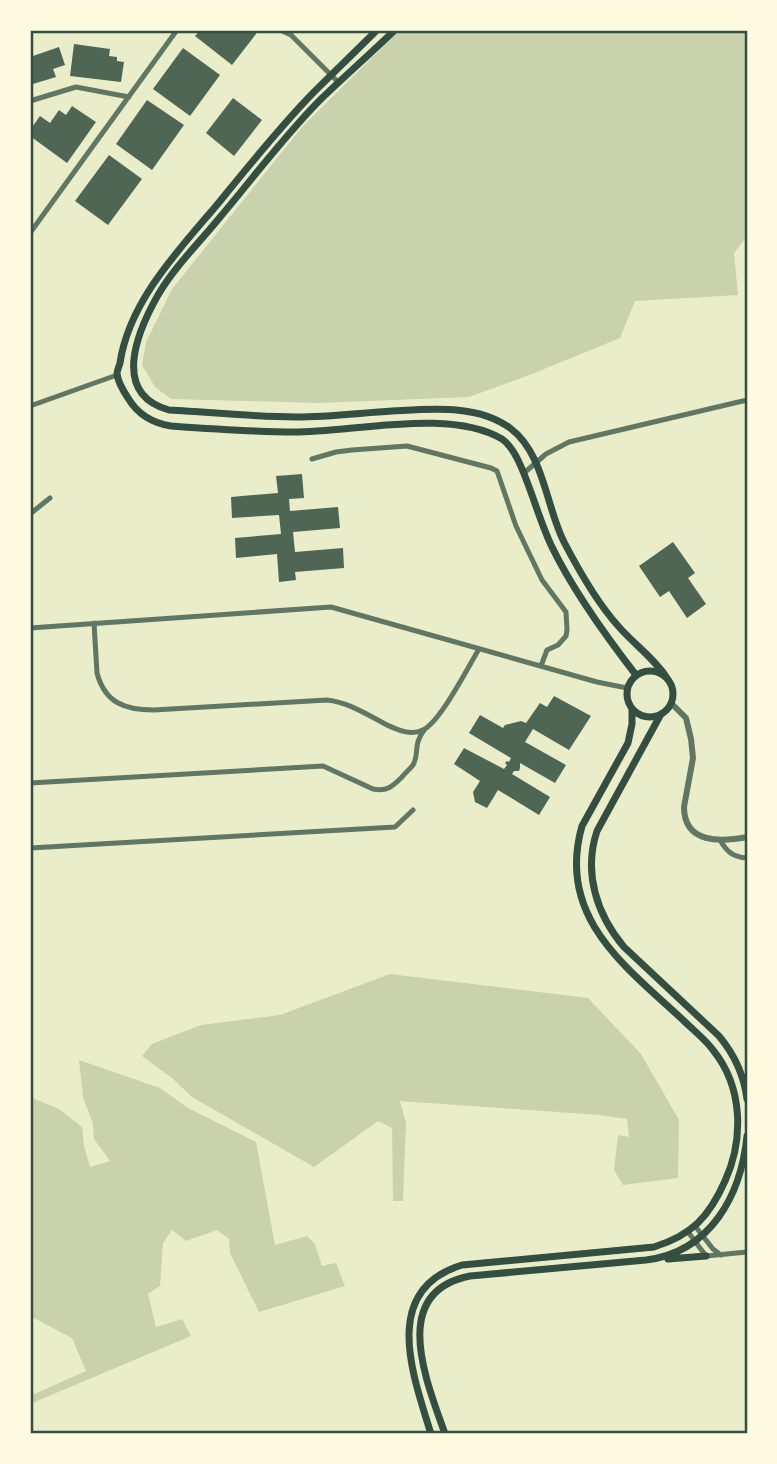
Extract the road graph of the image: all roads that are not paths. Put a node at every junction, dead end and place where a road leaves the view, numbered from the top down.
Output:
1 (279, 30) edge
2 (377, 30) edge
3 (395, 30) edge
4 (175, 31) edge
5 (291, 32) edge
6 (331, 75) junction
7 (339, 83) junction
8 (129, 97) junction
9 (30, 101) edge
10 (30, 233) edge
11 (117, 375) junction
12 (747, 400) edge
13 (30, 406) edge
14 (312, 459) dead end
15 (535, 463) junction
16 (524, 473) junction
17 (50, 498) dead end
18 (30, 514) edge
19 (94, 623) junction
20 (30, 628) edge
21 (479, 649) junction
22 (541, 666) junction
23 (636, 676) junction
24 (669, 681) junction
25 (627, 688) junction
26 (671, 703) junction
27 (632, 709) junction
28 (661, 714) junction
29 (425, 729) junction
30 (30, 783) edge
31 (413, 810) dead end
32 (747, 837) edge
33 (720, 840) junction
34 (30, 848) edge
35 (747, 858) edge
36 (747, 1099) edge
37 (747, 1138) edge
38 (737, 1141) junction
39 (695, 1226) junction
40 (688, 1232) junction
41 (703, 1236) junction
42 (695, 1242) junction
43 (747, 1252) edge
44 (721, 1255) junction
45 (706, 1256) junction
46 (646, 1260) junction
47 (431, 1434) edge
48 (445, 1434) edge

1 - 5 street
2 - 6 main road
3 - 7 main road
4 - 8 street
5 - 6 street
6 - 7 street
6 - 11 main road
7 - 15 main road
8 - 9 street
8 - 10 street
11 - 13 street
11 - 16 main road
12 - 15 street
14 - 22 street
15 - 16 street
15 - 24 main road
16 - 23 main road
17 - 18 street
19 - 20 street
19 - 21 street
19 - 29 street
21 - 22 street
21 - 29 street
22 - 25 street
23 - 24 main road
23 - 25 main road
24 - 26 main road
25 - 27 main road
26 - 28 main road
26 - 33 street
27 - 28 main road
27 - 38 main road
28 - 36 main road
29 - 30 street
31 - 34 street
32 - 33 street
33 - 35 street
37 - 38 street
37 - 41 main road
38 - 39 main road
39 - 40 main road
39 - 41 street
40 - 42 street
40 - 47 main road
41 - 42 main road
41 - 44 street
42 - 45 street
42 - 46 main road
43 - 44 street
44 - 45 street
45 - 46 main road
46 - 48 main road

